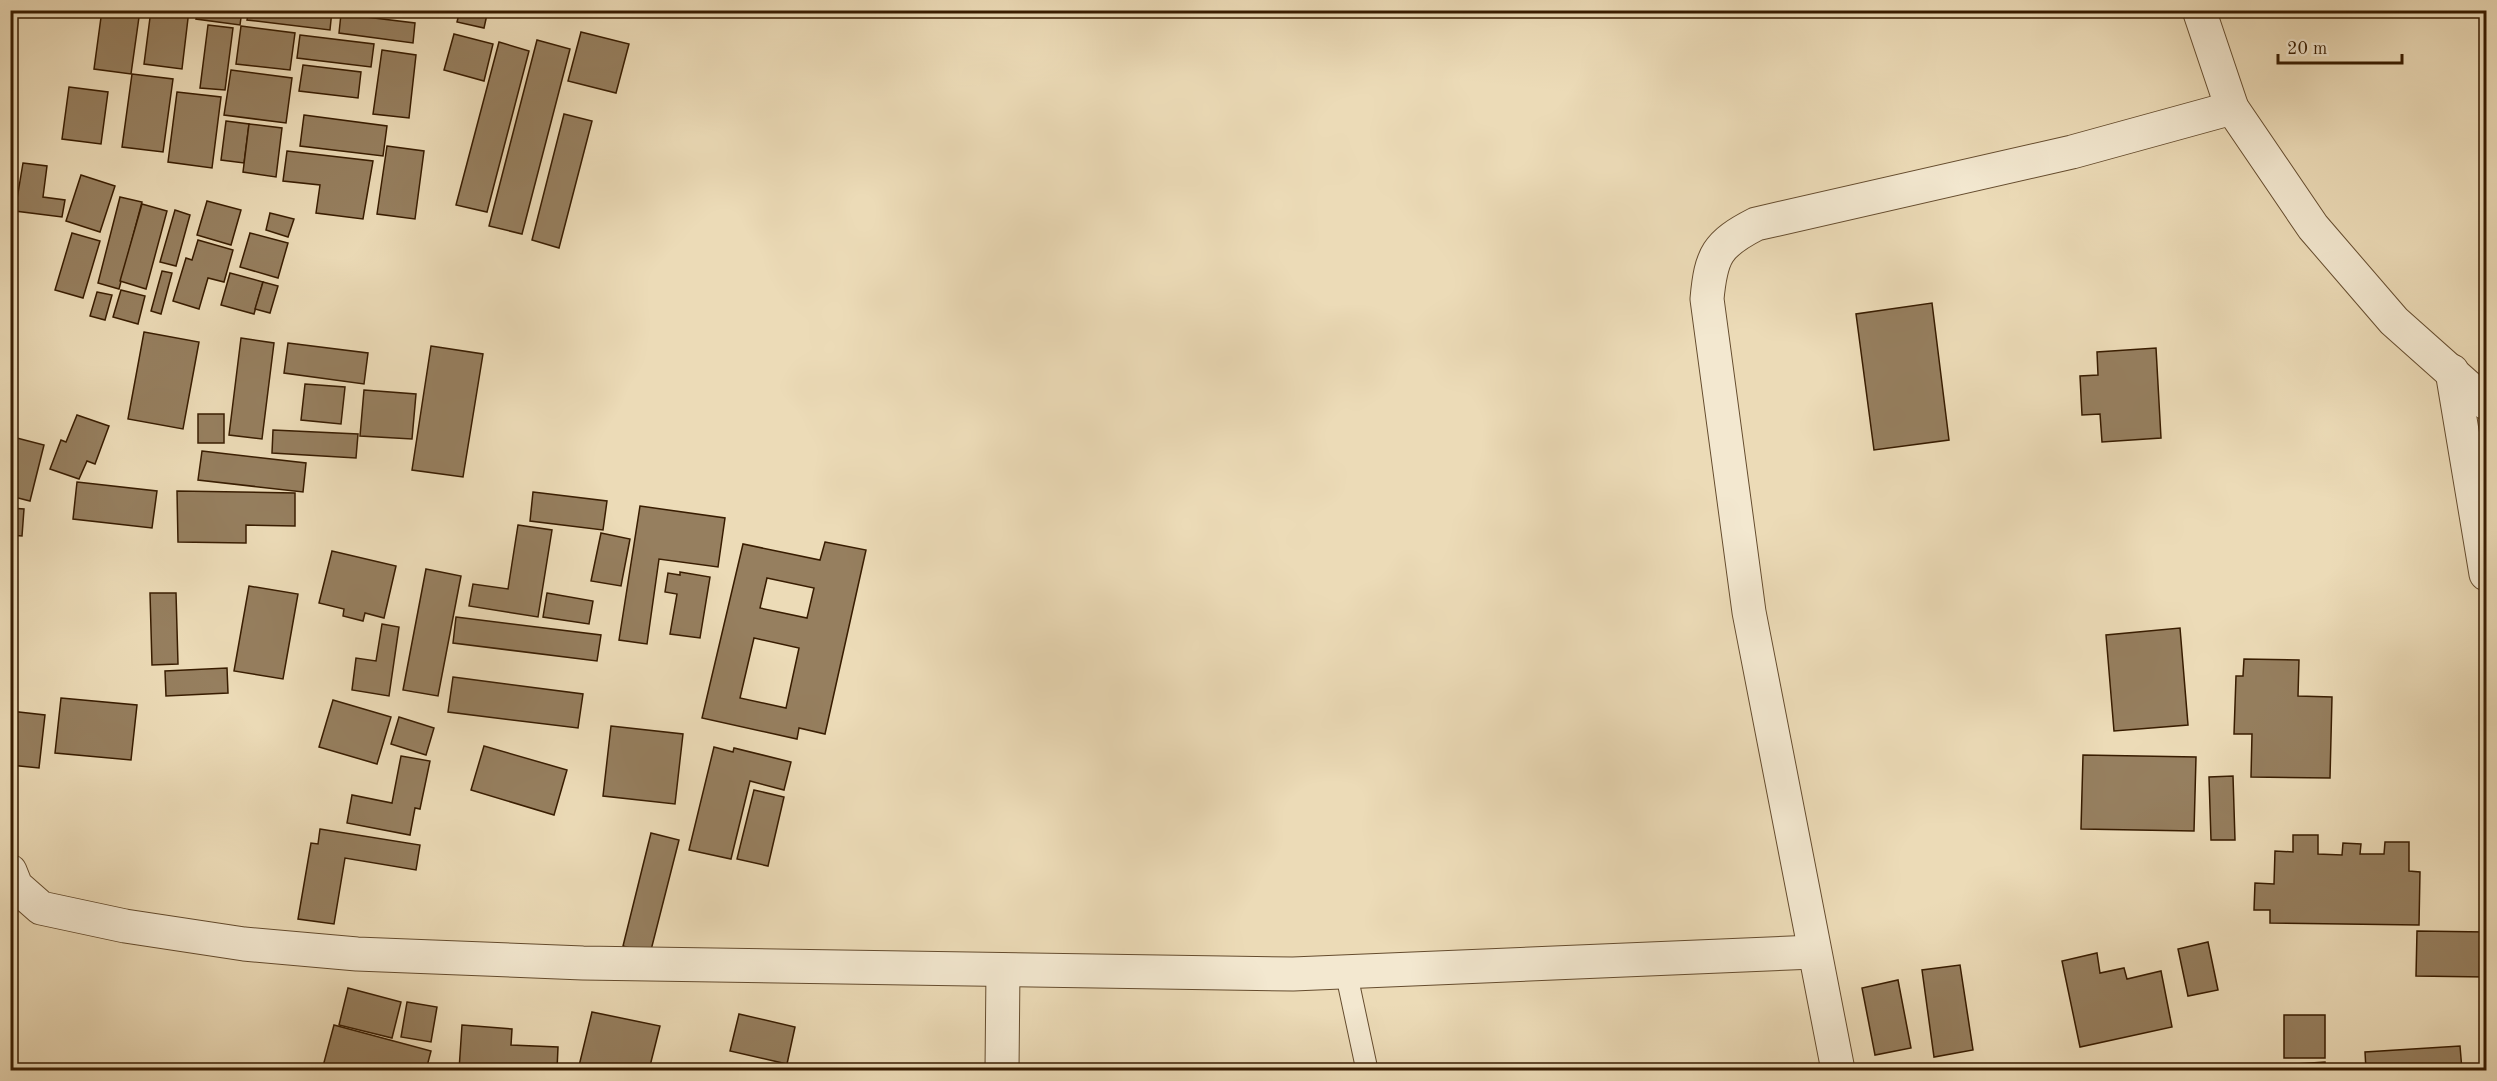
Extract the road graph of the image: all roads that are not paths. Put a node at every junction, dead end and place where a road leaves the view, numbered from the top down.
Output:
1 (2199, 10) edge
2 (2232, 108) junction
3 (2452, 371) junction
4 (2487, 403) edge
5 (2487, 574) edge
6 (10, 872) edge
7 (1814, 952) junction
8 (1003, 970) junction
9 (1346, 972) junction
10 (1002, 1071) edge
11 (1367, 1071) edge
12 (1838, 1071) edge

1 - 2 street
2 - 3 street
2 - 7 street
3 - 4 street
3 - 5 street
6 - 8 street
7 - 9 street
7 - 12 street
8 - 9 street
8 - 10 street
9 - 11 lane

